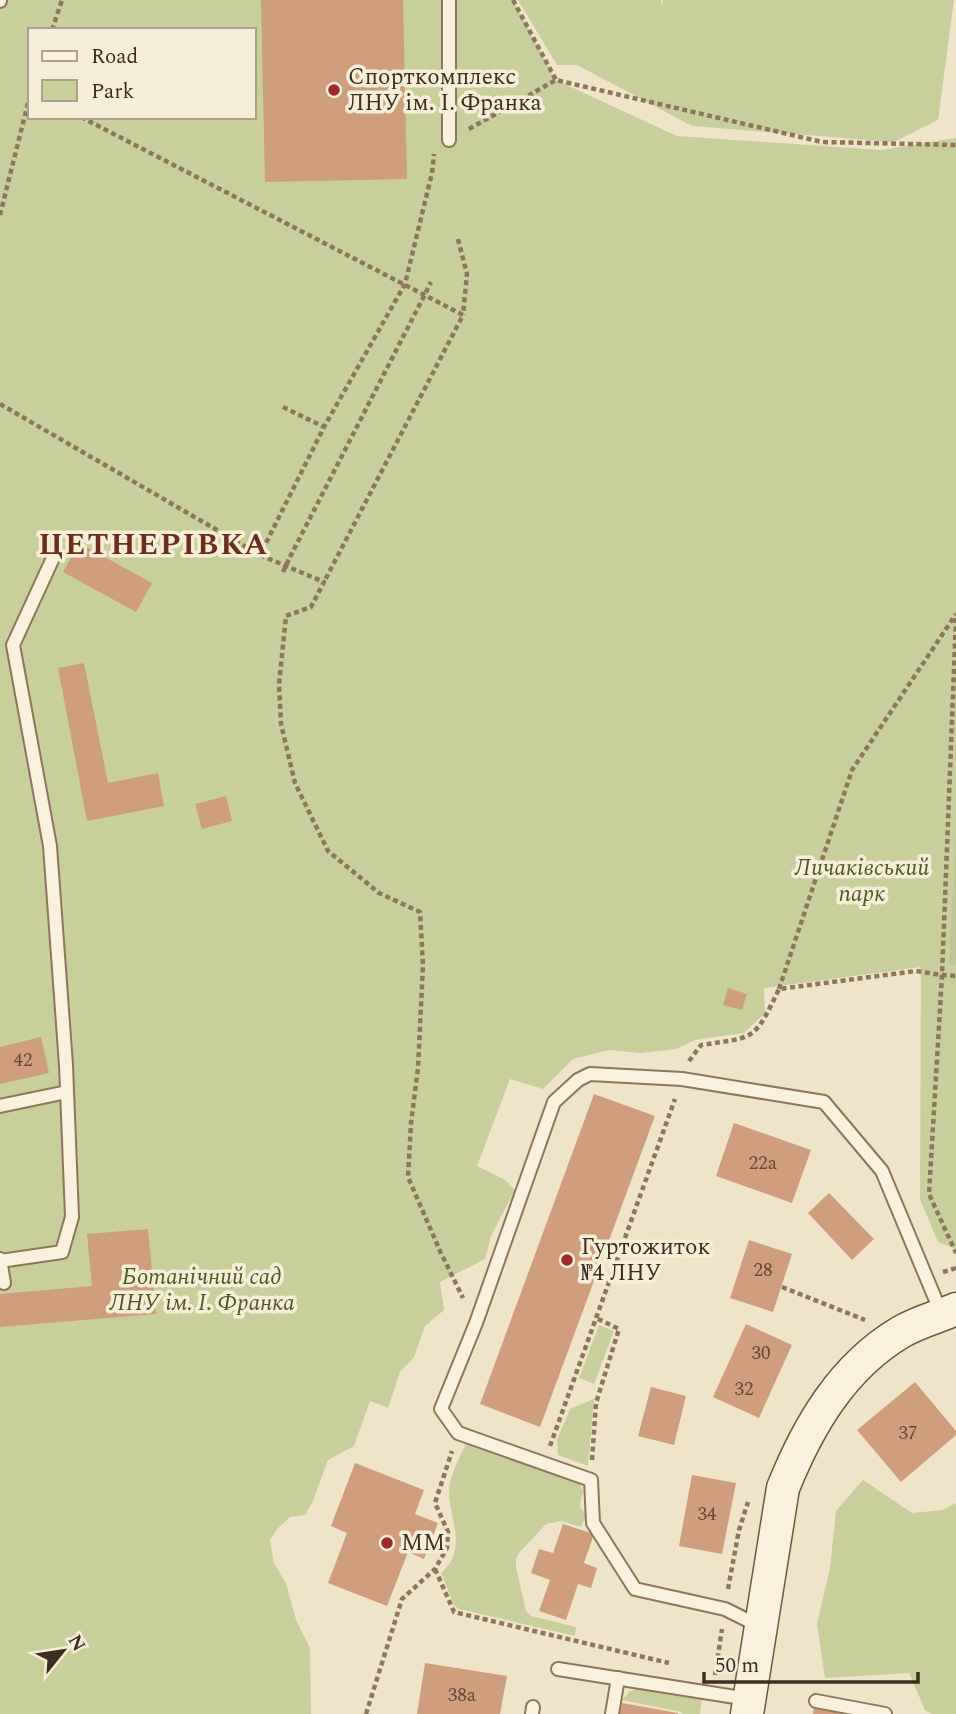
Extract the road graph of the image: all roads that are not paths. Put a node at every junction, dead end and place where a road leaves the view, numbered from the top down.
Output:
1 (449, 0) edge
2 (449, 140) road end
3 (53, 558) dead end
4 (67, 1092) junction
5 (0, 1106) edge
6 (0, 1260) edge
7 (4, 1283) dead end
8 (949, 1312) edge
9 (761, 1627) junction
10 (558, 1669) dead end
11 (618, 1678) junction
12 (816, 1701) dead end
13 (748, 1707) edge
14 (612, 1714) edge
15 (885, 1714) edge

1 - 2 lane
3 - 4 lane
4 - 5 lane
4 - 6 lane
6 - 7 lane
8 - 9 main road
8 - 9 lane
9 - 13 main road
10 - 11 lane
11 - 13 lane
11 - 14 lane
12 - 15 lane

